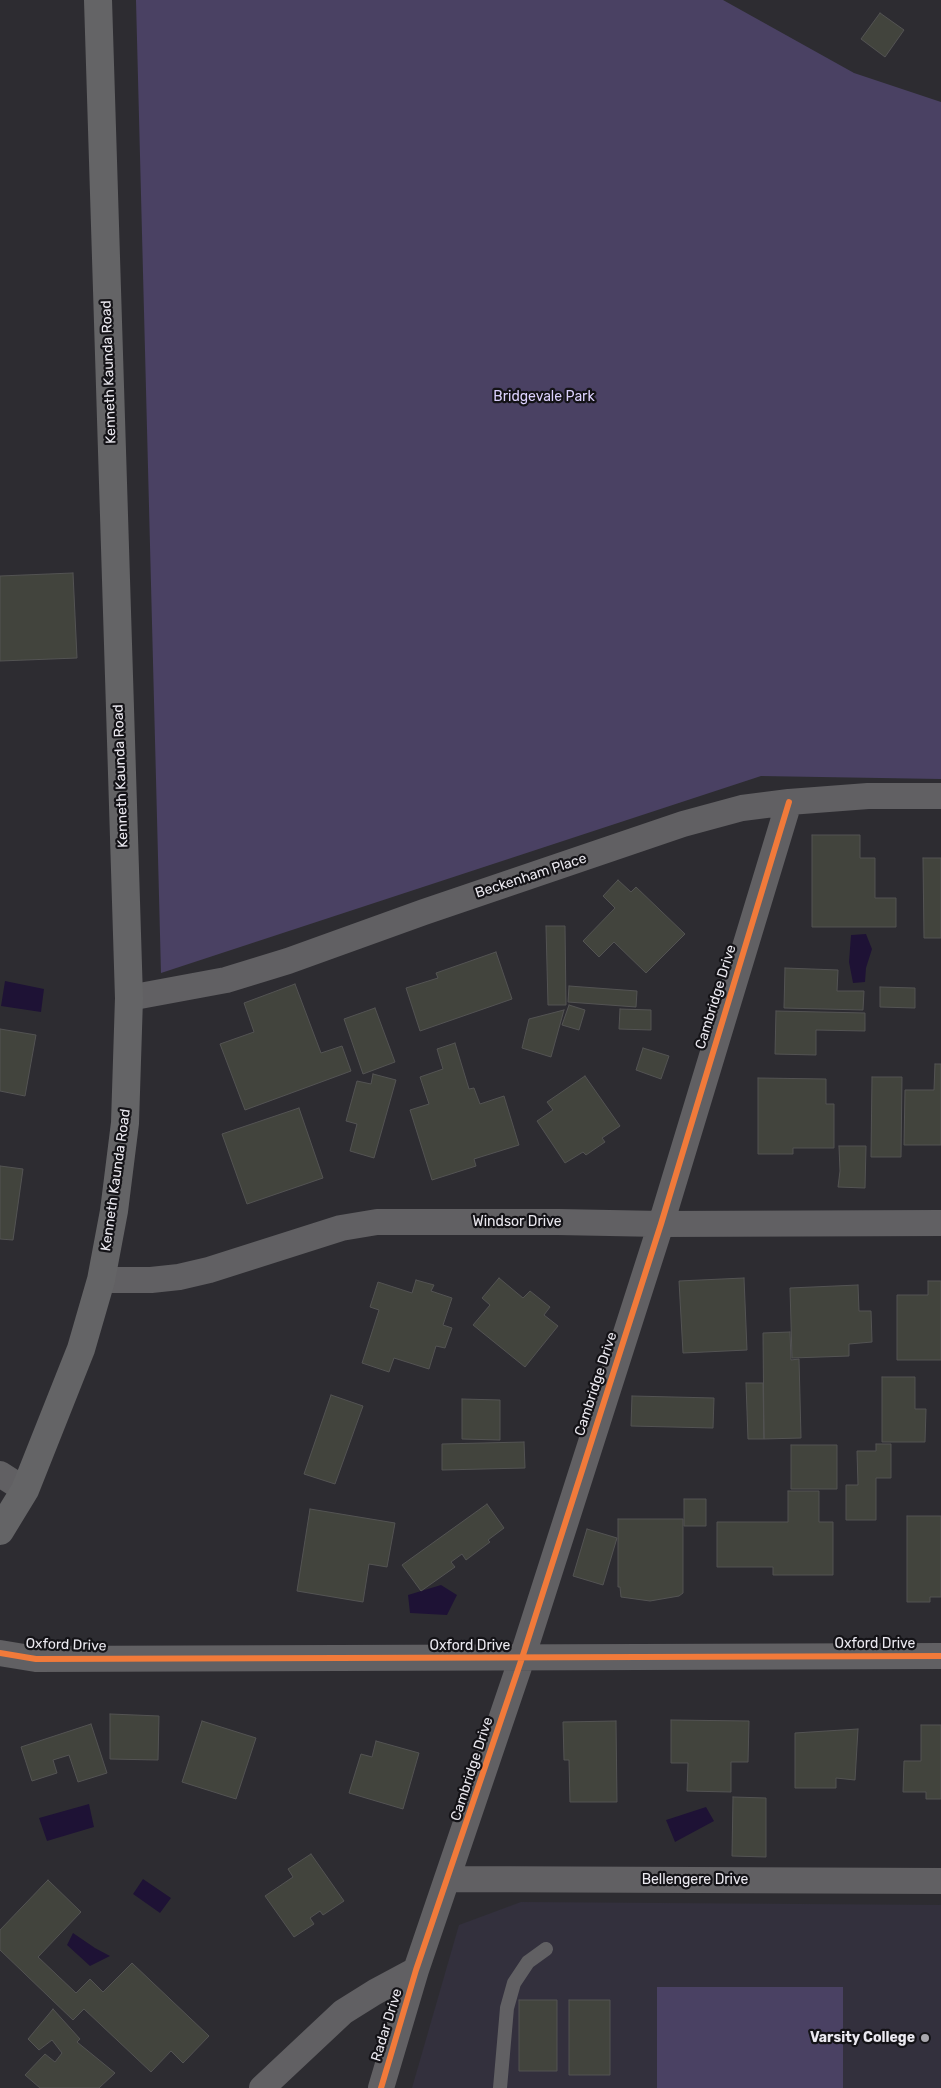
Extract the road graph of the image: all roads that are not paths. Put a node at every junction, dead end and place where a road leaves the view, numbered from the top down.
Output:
1 (98, 0) edge
2 (941, 796) edge
3 (789, 802) junction
4 (129, 998) junction
5 (941, 1223) edge
6 (661, 1224) junction
7 (101, 1280) junction
8 (0, 1474) edge
9 (24, 1490) junction
10 (0, 1530) edge
11 (0, 1653) edge
12 (941, 1656) edge
13 (522, 1658) junction
14 (448, 1879) junction
15 (941, 1881) edge
16 (546, 1949) dead end
17 (416, 1970) junction
18 (262, 2088) edge
19 (381, 2088) edge
20 (500, 2088) edge

1 - 4 main road, Kenneth Kaunda Road
2 - 3 street, Beckenham Place
3 - 4 street, Beckenham Place
3 - 6 street, Cambridge Drive
4 - 7 main road, Kenneth Kaunda Road
5 - 6 street, Windsor Drive
6 - 7 street, Windsor Drive
6 - 13 street, Cambridge Drive
7 - 9 main road, Kenneth Kaunda Road
8 - 9 street
9 - 10 main road, Kenneth Kaunda Road
11 - 13 street, Oxford Drive
12 - 13 street, Oxford Drive
13 - 14 street, Cambridge Drive
14 - 15 street, Bellengere Drive
14 - 17 street, Cambridge Drive
16 - 20 lane
17 - 18 street
17 - 19 street, Radar Drive

